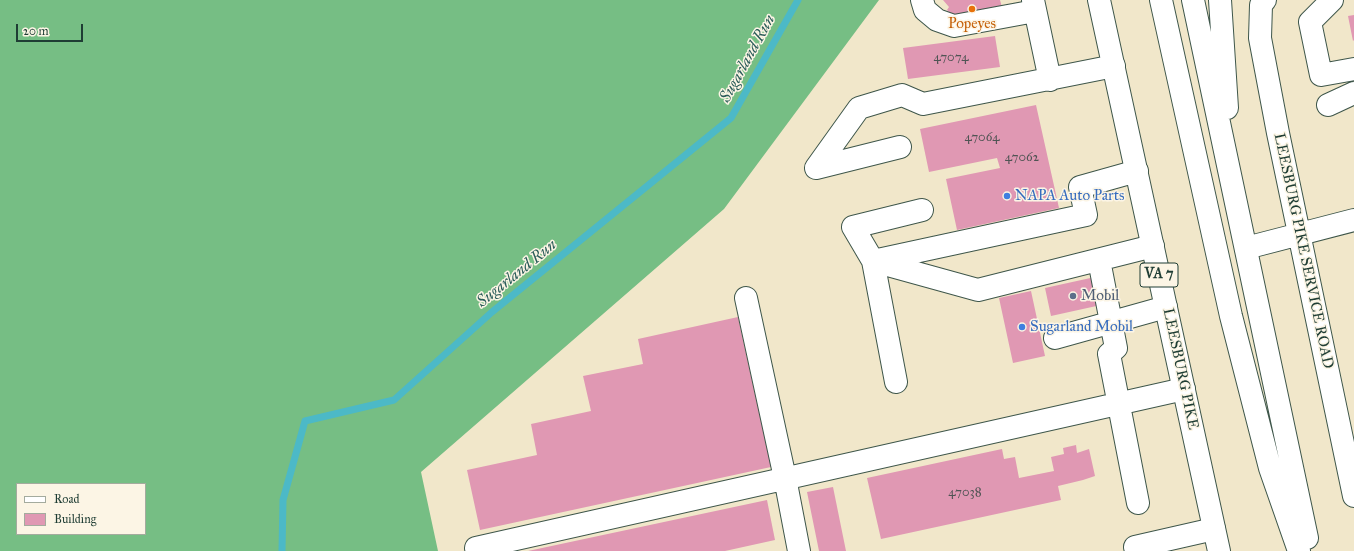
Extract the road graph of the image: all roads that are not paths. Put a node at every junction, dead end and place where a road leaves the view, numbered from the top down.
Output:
1 (922, 0) edge
2 (1099, 0) edge
3 (1161, 0) edge
4 (1193, 0) edge
5 (1220, 0) edge
6 (1333, 0) edge
7 (1263, 2) edge
8 (1034, 6) edge
9 (1114, 66) junction
10 (1354, 69) edge
11 (1050, 80) junction
12 (900, 148) dead end
13 (1137, 171) junction
14 (1232, 183) junction
15 (922, 210) dead end
16 (1354, 220) edge
17 (1300, 234) junction
18 (1153, 246) junction
19 (1246, 248) junction
20 (873, 260) junction
21 (1099, 260) junction
22 (746, 298) dead end
23 (1166, 307) junction
24 (1111, 322) junction
25 (1055, 338) dead end
26 (896, 382) dead end
27 (1184, 389) junction
28 (1119, 404) junction
29 (1347, 430) edge
30 (785, 478) junction
31 (1354, 496) edge
32 (1138, 503) dead end
33 (1214, 529) junction
34 (1135, 547) dead end
35 (477, 551) edge
36 (799, 551) edge
37 (1219, 551) edge
38 (1299, 551) edge
39 (1310, 551) edge

1 - 8 main road
2 - 9 main road, LEESBURG PIKE / VA 7
3 - 38 main road
4 - 14 main road
5 - 14 main road
6 - 10 main road
7 - 17 main road, LEESBURG PIKE SERVICE ROAD
8 - 11 main road
9 - 11 main road
9 - 13 main road, LEESBURG PIKE / VA 7
11 - 12 main road
13 - 18 main road, LEESBURG PIKE / VA 7
13 - 20 main road
14 - 19 main road
15 - 20 main road
16 - 17 main road
17 - 19 main road
17 - 29 main road, LEESBURG PIKE SERVICE ROAD
18 - 21 main road
18 - 23 main road, LEESBURG PIKE / VA 7
19 - 39 main road
20 - 21 main road
20 - 26 main road
21 - 24 main road
22 - 30 main road
23 - 24 main road
23 - 27 main road, LEESBURG PIKE / VA 7
24 - 25 main road
24 - 28 main road
27 - 28 main road
27 - 33 main road, LEESBURG PIKE / VA 7
28 - 30 main road
28 - 32 main road
29 - 31 main road, LEESBURG PIKE SERVICE ROAD
30 - 35 main road
30 - 36 main road
33 - 34 main road
33 - 37 main road, LEESBURG PIKE / VA 7

